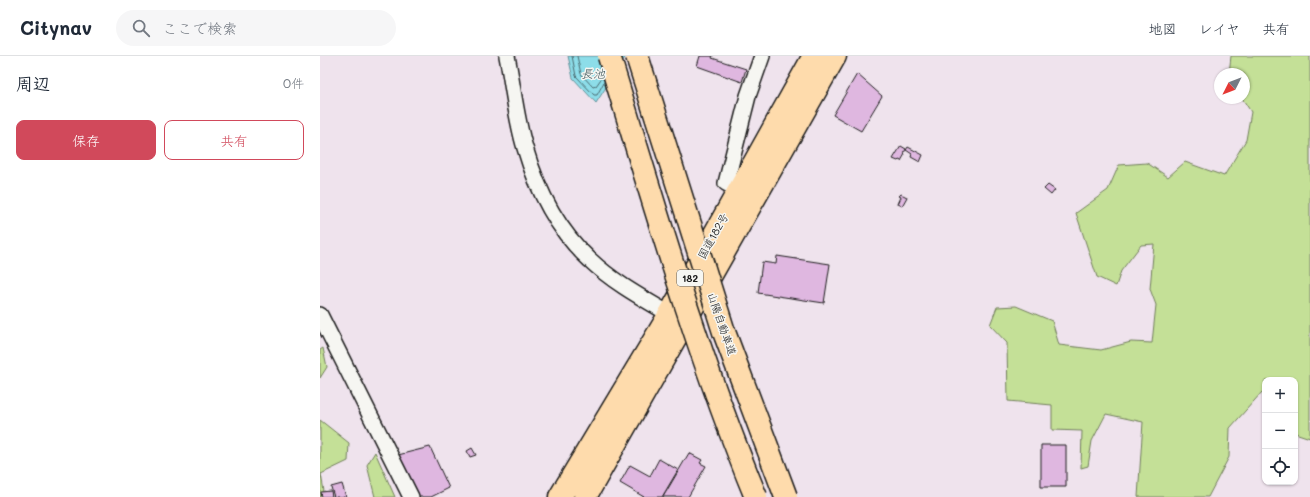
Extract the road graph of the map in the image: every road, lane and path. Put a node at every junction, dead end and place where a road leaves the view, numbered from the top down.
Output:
1 (507, 56) edge
2 (609, 56) edge
3 (637, 56) edge
4 (762, 56) edge
5 (814, 56) edge
6 (834, 56) edge
7 (746, 194) junction
8 (320, 315) edge
9 (678, 318) junction
10 (411, 497) edge
11 (560, 497) edge
12 (585, 497) edge
13 (756, 497) edge
14 (786, 497) edge

1 - 9 street
2 - 13 highway, bridge
3 - 14 highway, 山陽自動車道, bridge
4 - 7 street
5 - 7 highway, 国道182号 / 182
6 - 7 highway, 国道182号 / 182
7 - 9 highway, 国道182号 / 182
8 - 10 street
9 - 11 highway, 国道182号 / 182
9 - 12 highway, 国道182号 / 182

